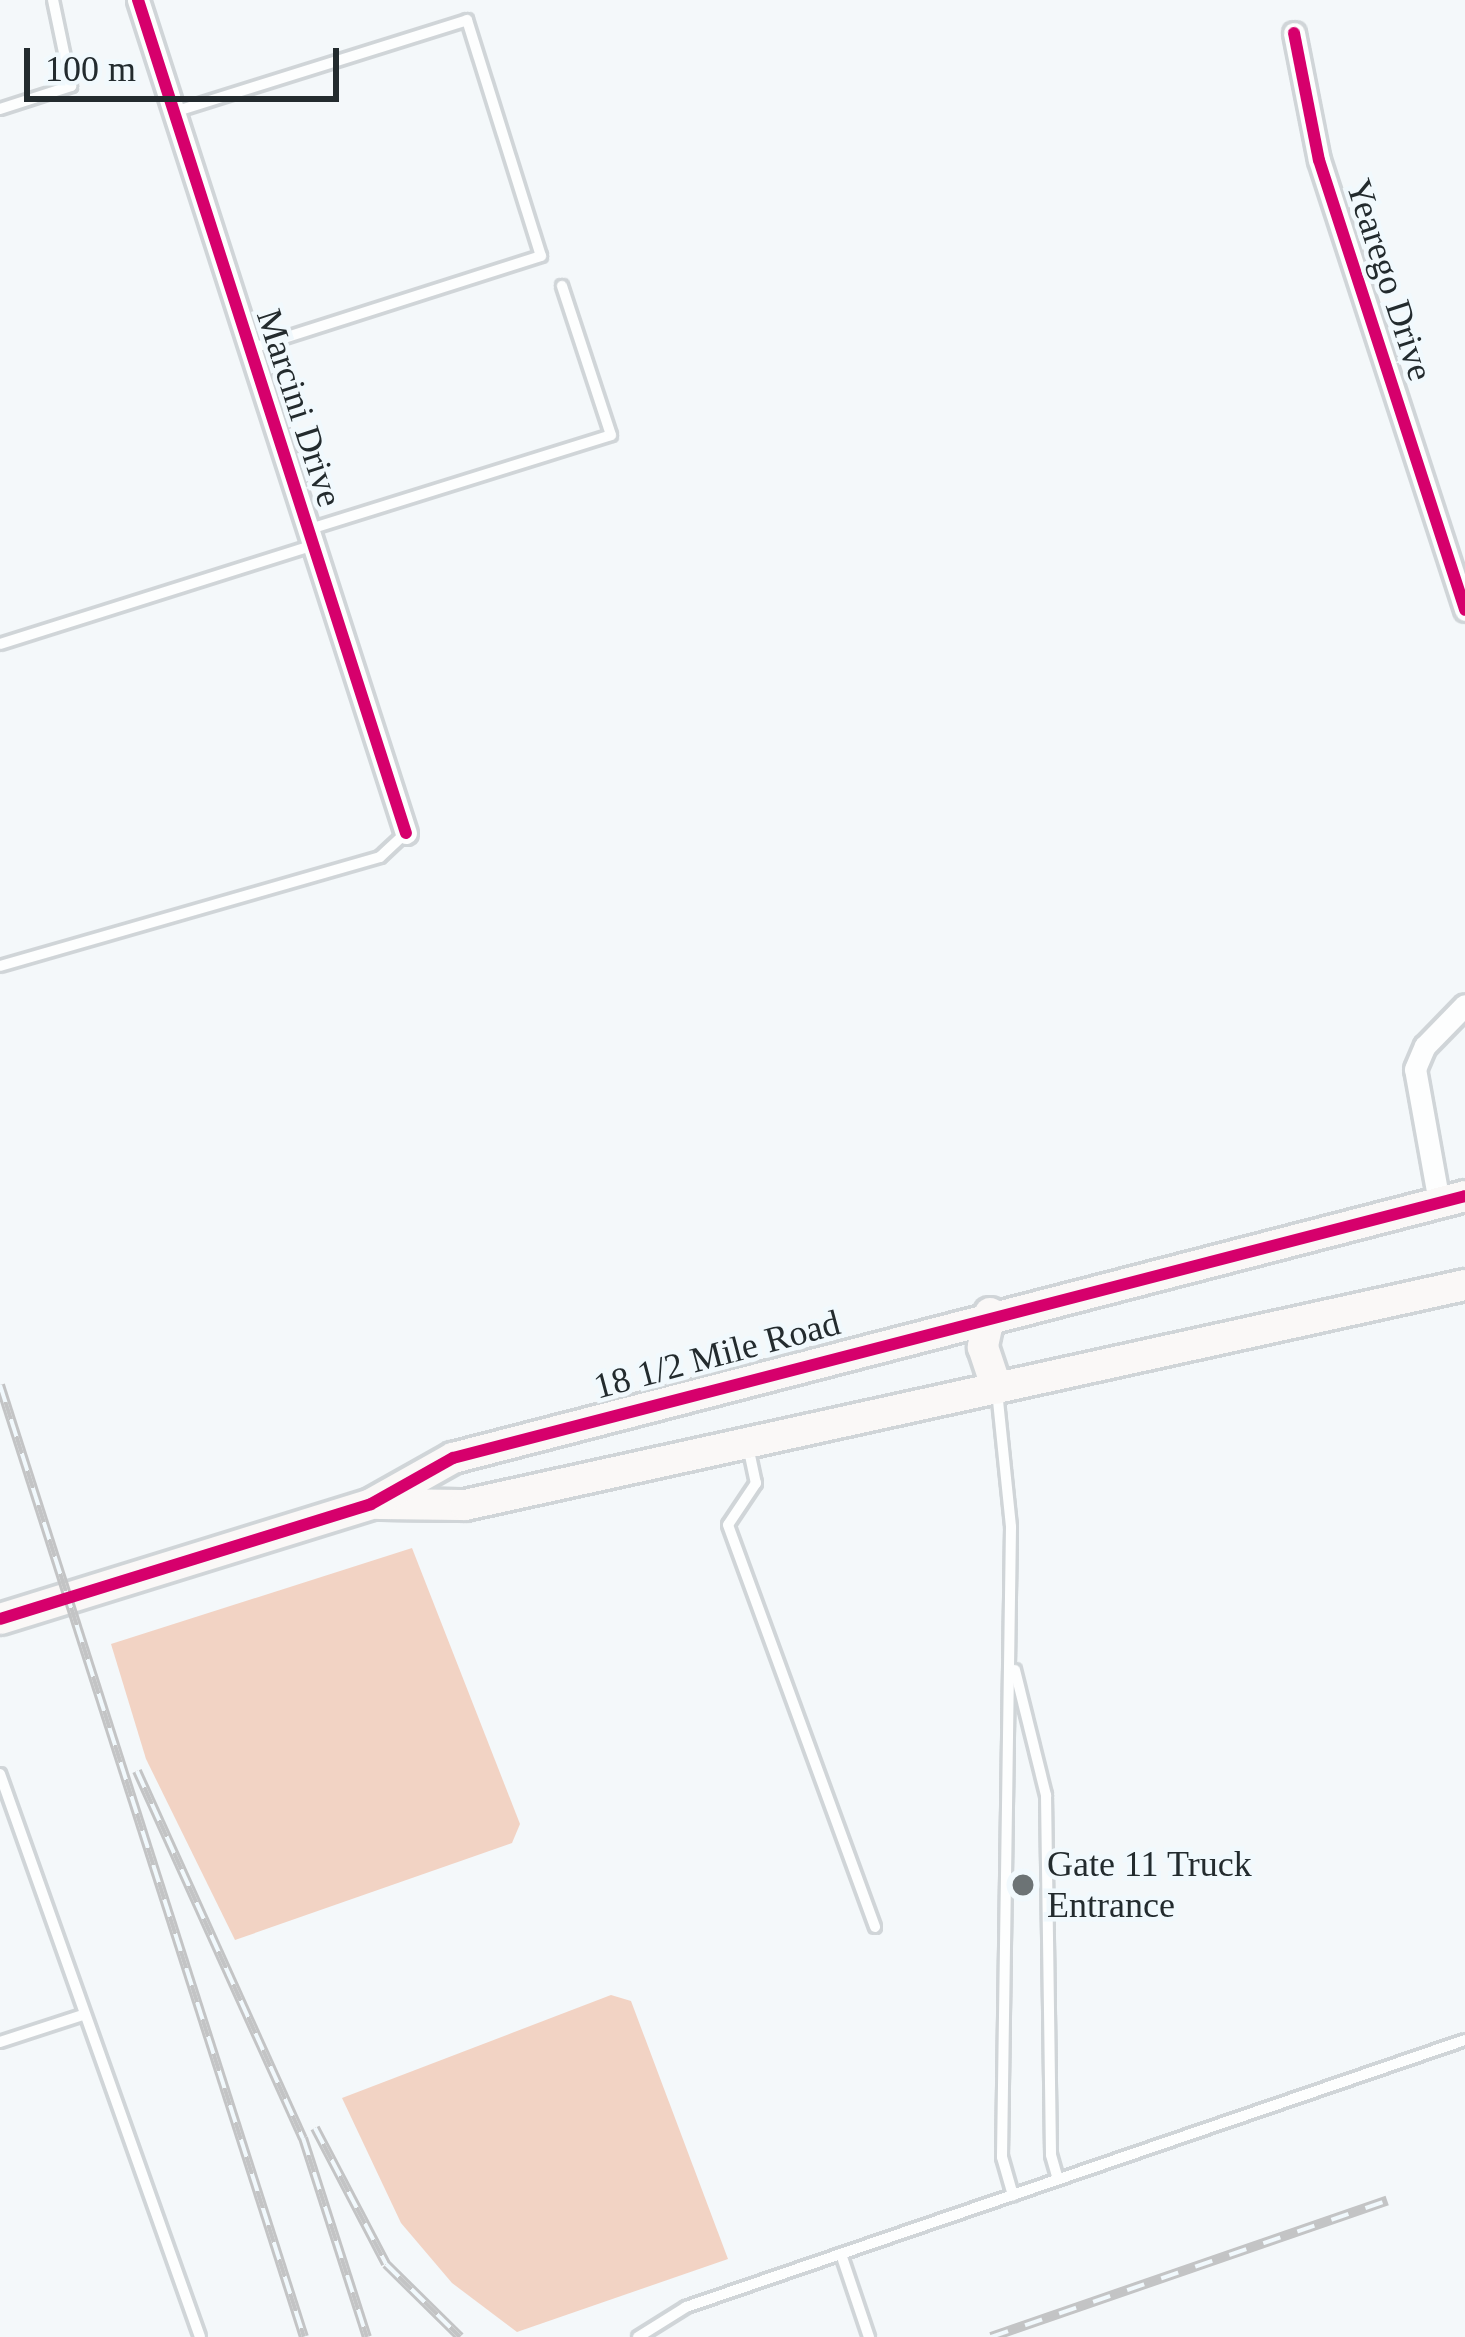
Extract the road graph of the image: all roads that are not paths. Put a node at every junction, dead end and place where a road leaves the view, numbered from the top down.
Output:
1 (53, 0) edge
2 (138, 0) edge
3 (1294, 33) dead end
4 (0, 109) edge
5 (174, 112) junction
6 (562, 286) dead end
7 (249, 349) junction
8 (309, 538) junction
9 (1465, 610) edge
10 (0, 644) edge
11 (406, 832) joint
12 (0, 966) edge
13 (1465, 1006) edge
14 (1452, 1199) edge
15 (1465, 1285) edge
16 (990, 1313) junction
17 (997, 1389) junction
18 (747, 1443) junction
19 (371, 1504) junction
20 (0, 1619) edge
21 (1013, 1660) junction
22 (0, 1774) edge
23 (875, 1927) dead end
24 (83, 2015) junction
25 (1465, 2040) edge
26 (0, 2042) edge
27 (1058, 2180) junction
28 (1013, 2195) junction
29 (841, 2254) junction
30 (200, 2337) edge
31 (638, 2337) edge
32 (869, 2337) edge

1 - 4 lane
2 - 5 street, Marcini Drive
3 - 9 street, Yearego Drive
5 - 7 street, Marcini Drive
5 - 7 lane
6 - 8 lane
7 - 8 street, Marcini Drive
8 - 10 lane
8 - 11 street, Marcini Drive
11 - 12 lane
13 - 14 street
14 - 16 street, 18 1/2 Mile Road
15 - 17 street, 18 1/2 Mile Road
16 - 17 street
16 - 19 street, 18 1/2 Mile Road
17 - 18 street, 18 1/2 Mile Road
17 - 21 lane
18 - 19 street, 18 1/2 Mile Road
18 - 23 lane
19 - 20 street, 18 1/2 Mile Road
21 - 27 lane
21 - 28 lane
22 - 24 lane
24 - 26 lane
24 - 30 lane
25 - 27 lane
27 - 28 lane
28 - 29 lane
29 - 31 lane
29 - 32 lane

